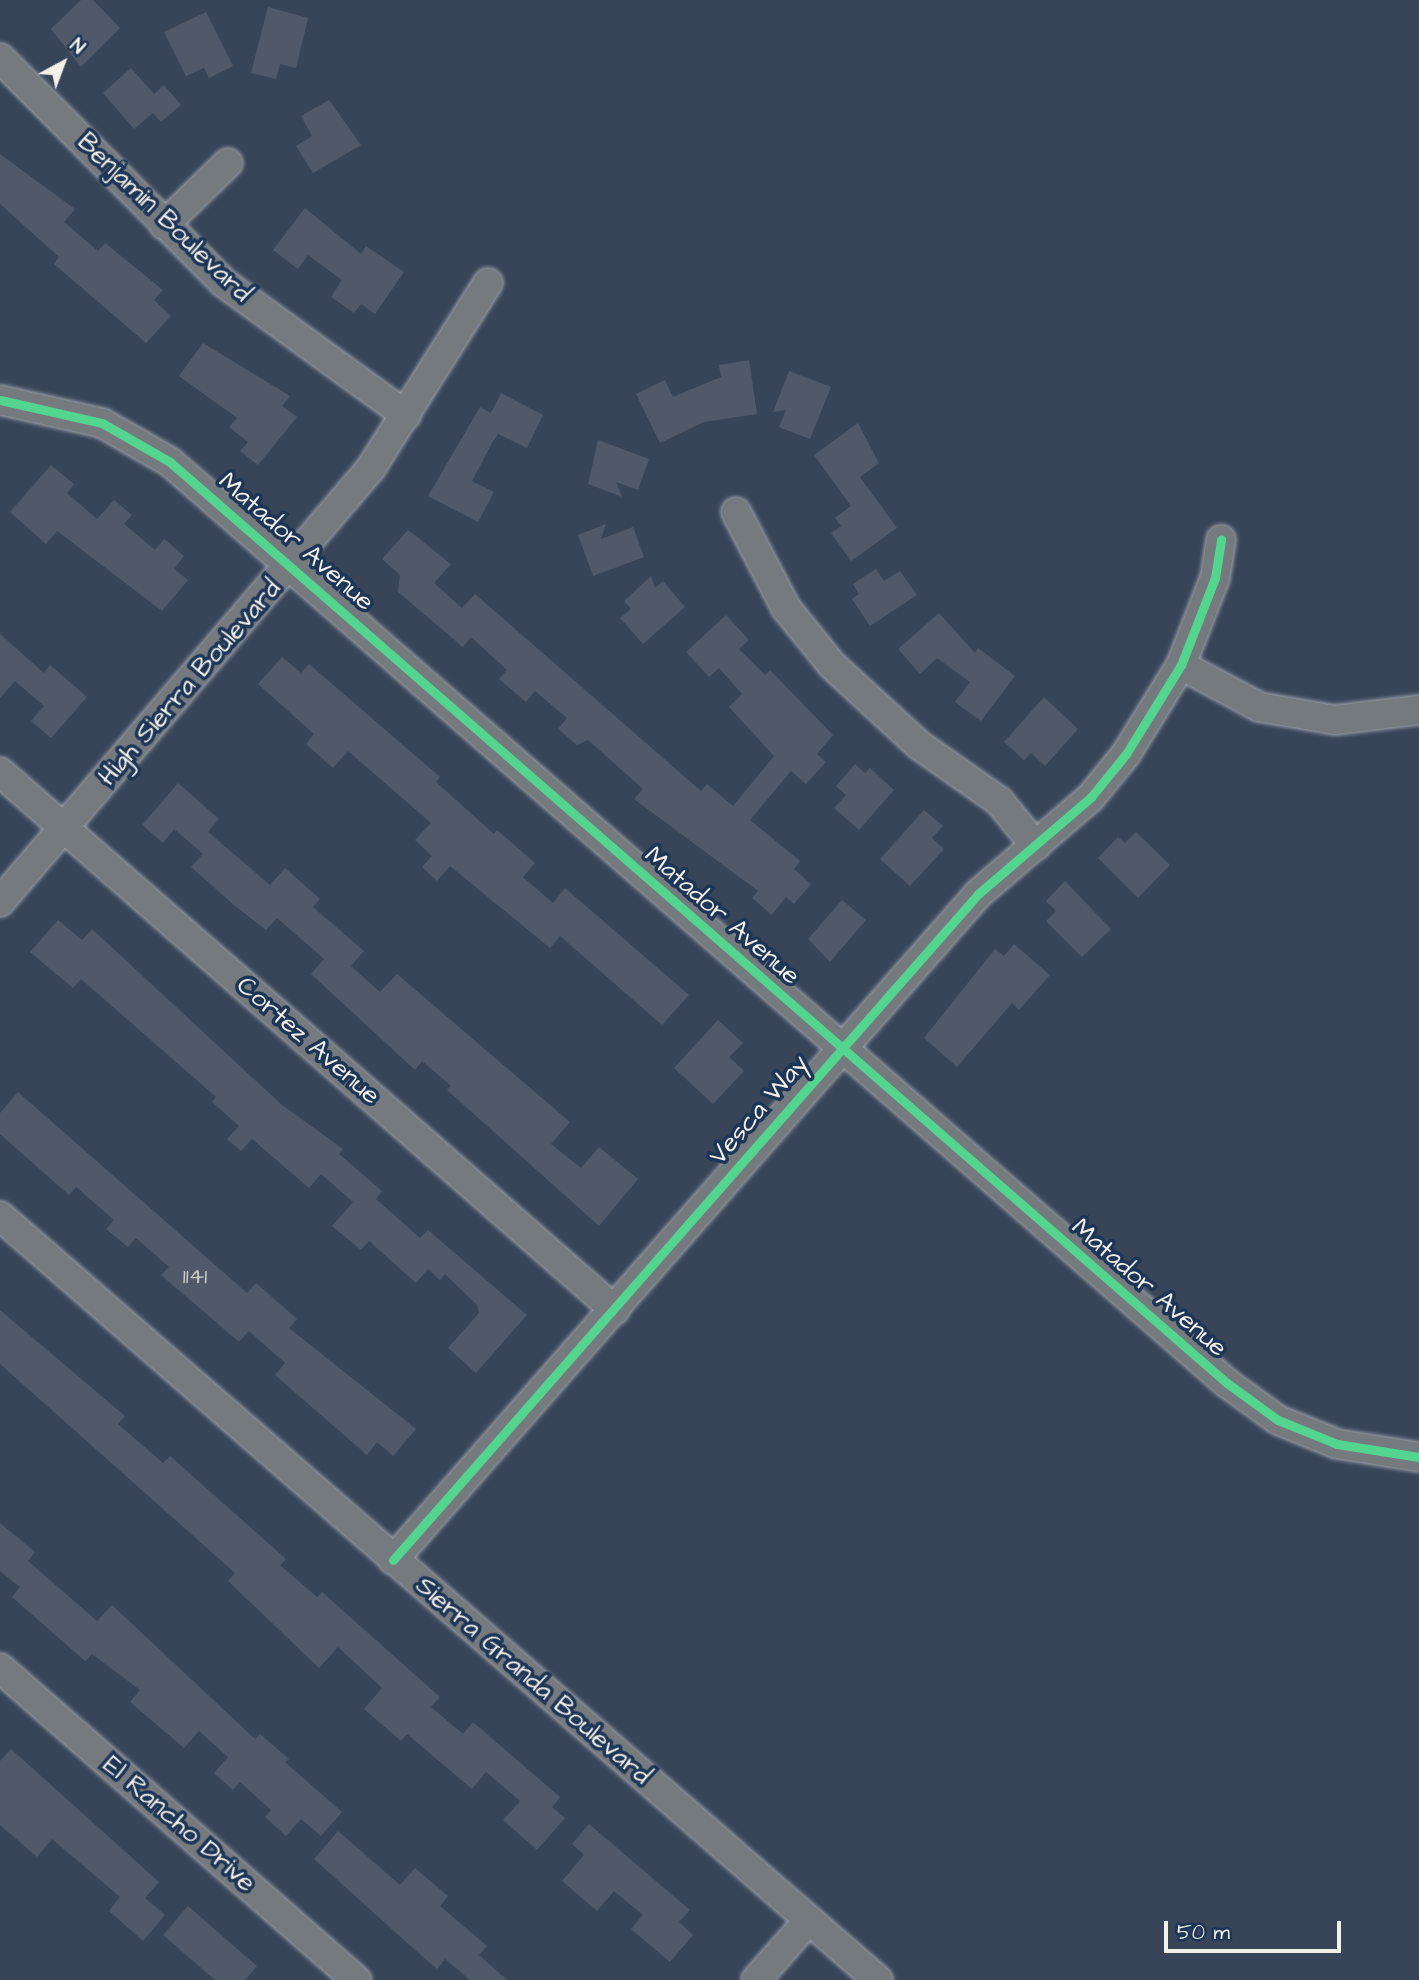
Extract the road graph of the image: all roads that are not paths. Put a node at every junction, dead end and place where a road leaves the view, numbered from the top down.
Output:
1 (0, 58) edge
2 (228, 163) dead end
3 (164, 225) junction
4 (488, 282) dead end
5 (0, 400) edge
6 (406, 415) junction
7 (736, 512) dead end
8 (1221, 539) dead end
9 (293, 565) junction
10 (1181, 665) junction
11 (1419, 710) edge
12 (0, 772) edge
13 (63, 828) junction
14 (1036, 846) junction
15 (0, 902) edge
16 (840, 1048) junction
17 (0, 1216) edge
18 (615, 1310) junction
19 (1419, 1457) edge
20 (393, 1560) junction
21 (0, 1668) edge
22 (809, 1920) junction
23 (357, 1980) edge
24 (756, 1980) edge
25 (877, 1980) edge

1 - 3 street, Benjamin Boulevard
2 - 3 street
3 - 6 street, Benjamin Boulevard
4 - 6 street, High Sierra Boulevard
5 - 9 street, Matador Avenue
6 - 9 street, High Sierra Boulevard
7 - 14 street
8 - 10 street, Vesca Way
9 - 13 street, High Sierra Boulevard
9 - 16 street, Matador Avenue
10 - 11 street
10 - 14 street, Vesca Way
12 - 13 street, Cortez Avenue
13 - 15 street, High Sierra Boulevard
13 - 18 street, Cortez Avenue
14 - 16 street, Vesca Way
16 - 18 street, Vesca Way
16 - 19 street, Matador Avenue
17 - 20 street, Sierra Granda Boulevard
18 - 20 street, Vesca Way
20 - 22 street, Sierra Granda Boulevard
21 - 23 street, El Rancho Drive
22 - 24 street
22 - 25 street, Sierra Granda Boulevard

